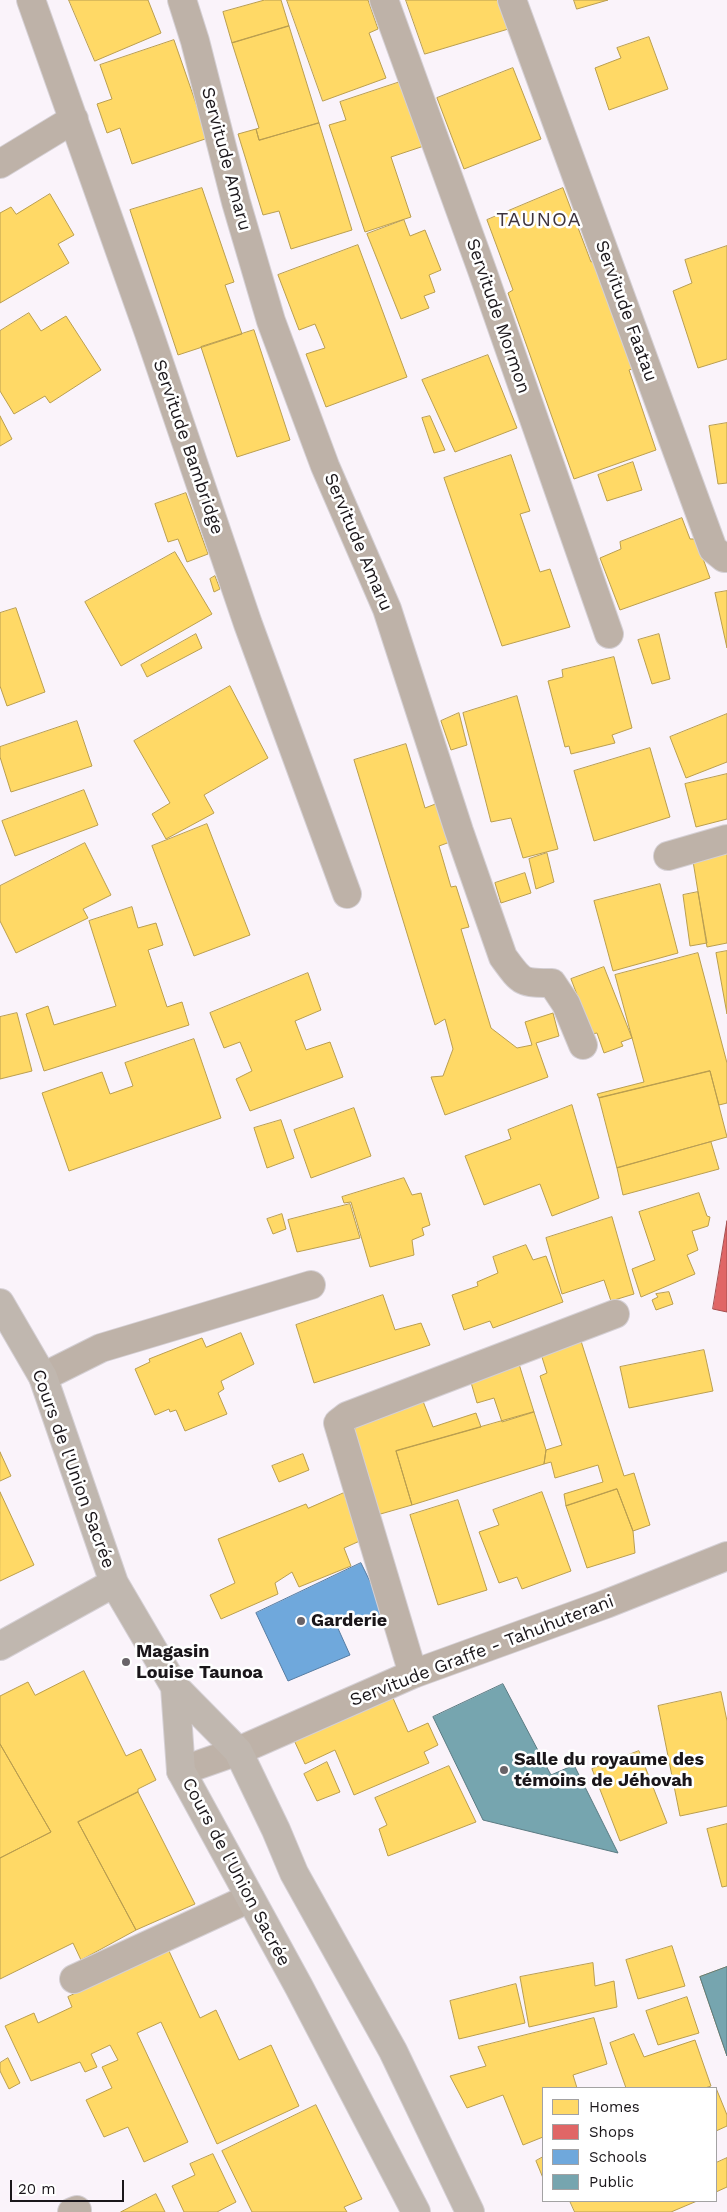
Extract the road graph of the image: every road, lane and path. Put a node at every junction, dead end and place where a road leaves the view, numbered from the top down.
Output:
1 (31, 0) edge
2 (182, 0) edge
3 (384, 0) edge
4 (512, 0) edge
5 (74, 119) junction
6 (0, 164) edge
7 (727, 558) edge
8 (609, 634) dead end
9 (727, 839) edge
10 (668, 856) dead end
11 (347, 894) dead end
12 (583, 1045) dead end
13 (311, 1285) dead end
14 (0, 1303) edge
15 (615, 1314) dead end
16 (43, 1377) junction
17 (727, 1556) edge
18 (114, 1584) junction
19 (0, 1646) edge
20 (413, 1674) junction
21 (175, 1687) junction
22 (238, 1751) junction
23 (181, 1771) junction
24 (250, 1898) junction
25 (74, 1979) dead end
26 (416, 2212) edge
27 (470, 2212) edge

1 - 5 street, Servitude Bambridge
2 - 12 street, Servitude Amaru
3 - 8 street, Servitude Mormon
4 - 7 street, Servitude Faatau
5 - 6 street
5 - 11 street, Servitude Bambridge
9 - 10 street
13 - 16 street
14 - 16 main road, Cours de l'Union Sacrée
15 - 20 street
16 - 18 main road, Cours de l'Union Sacrée
17 - 20 street, Servitude Graffe - Tahuhuterani
18 - 19 main road
18 - 21 main road, Cours de l'Union Sacrée
20 - 22 street, Servitude Graffe - Tahuhuterani
21 - 22 main road
21 - 23 main road, Cours de l'Union Sacrée
22 - 23 street, Servitude Graffe - Tahuhuterani
22 - 27 main road
23 - 24 main road, Cours de l'Union Sacrée
24 - 25 street
24 - 26 main road, Cours de l'Union Sacrée

